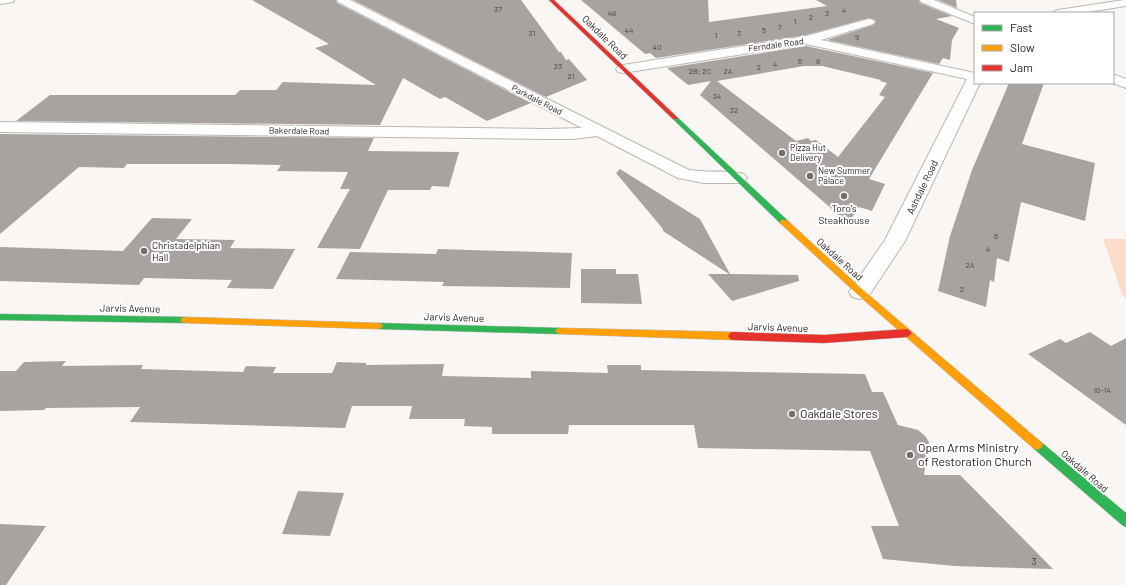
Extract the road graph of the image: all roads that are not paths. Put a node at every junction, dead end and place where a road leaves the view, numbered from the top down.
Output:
1 (9, 0) edge
2 (342, 0) edge
3 (551, 0) edge
4 (925, 0) edge
5 (0, 1) edge
6 (1126, 3) edge
7 (1065, 12) edge
8 (974, 20) edge
9 (869, 22) dead end
10 (806, 40) junction
11 (623, 69) junction
12 (974, 77) edge
13 (1114, 78) edge
14 (974, 79) edge
15 (1126, 84) edge
16 (0, 127) edge
17 (598, 131) junction
18 (738, 178) junction
19 (860, 292) junction
20 (0, 317) edge
21 (906, 333) junction
22 (1126, 520) edge

1 - 5 street
2 - 17 street, Parkdale Road
3 - 11 street, Oakdale Road
4 - 8 street
6 - 7 street
9 - 10 street
10 - 11 street, Ferndale Road
10 - 12 street, Ferndale Road
11 - 18 street, Oakdale Road
13 - 15 street
14 - 19 street, Ashdale Road
16 - 17 street, Bakerdale Road
17 - 18 street, Parkdale Road
18 - 19 street, Oakdale Road
19 - 21 street, Oakdale Road
20 - 21 street, Jarvis Avenue
21 - 22 street, Oakdale Road

